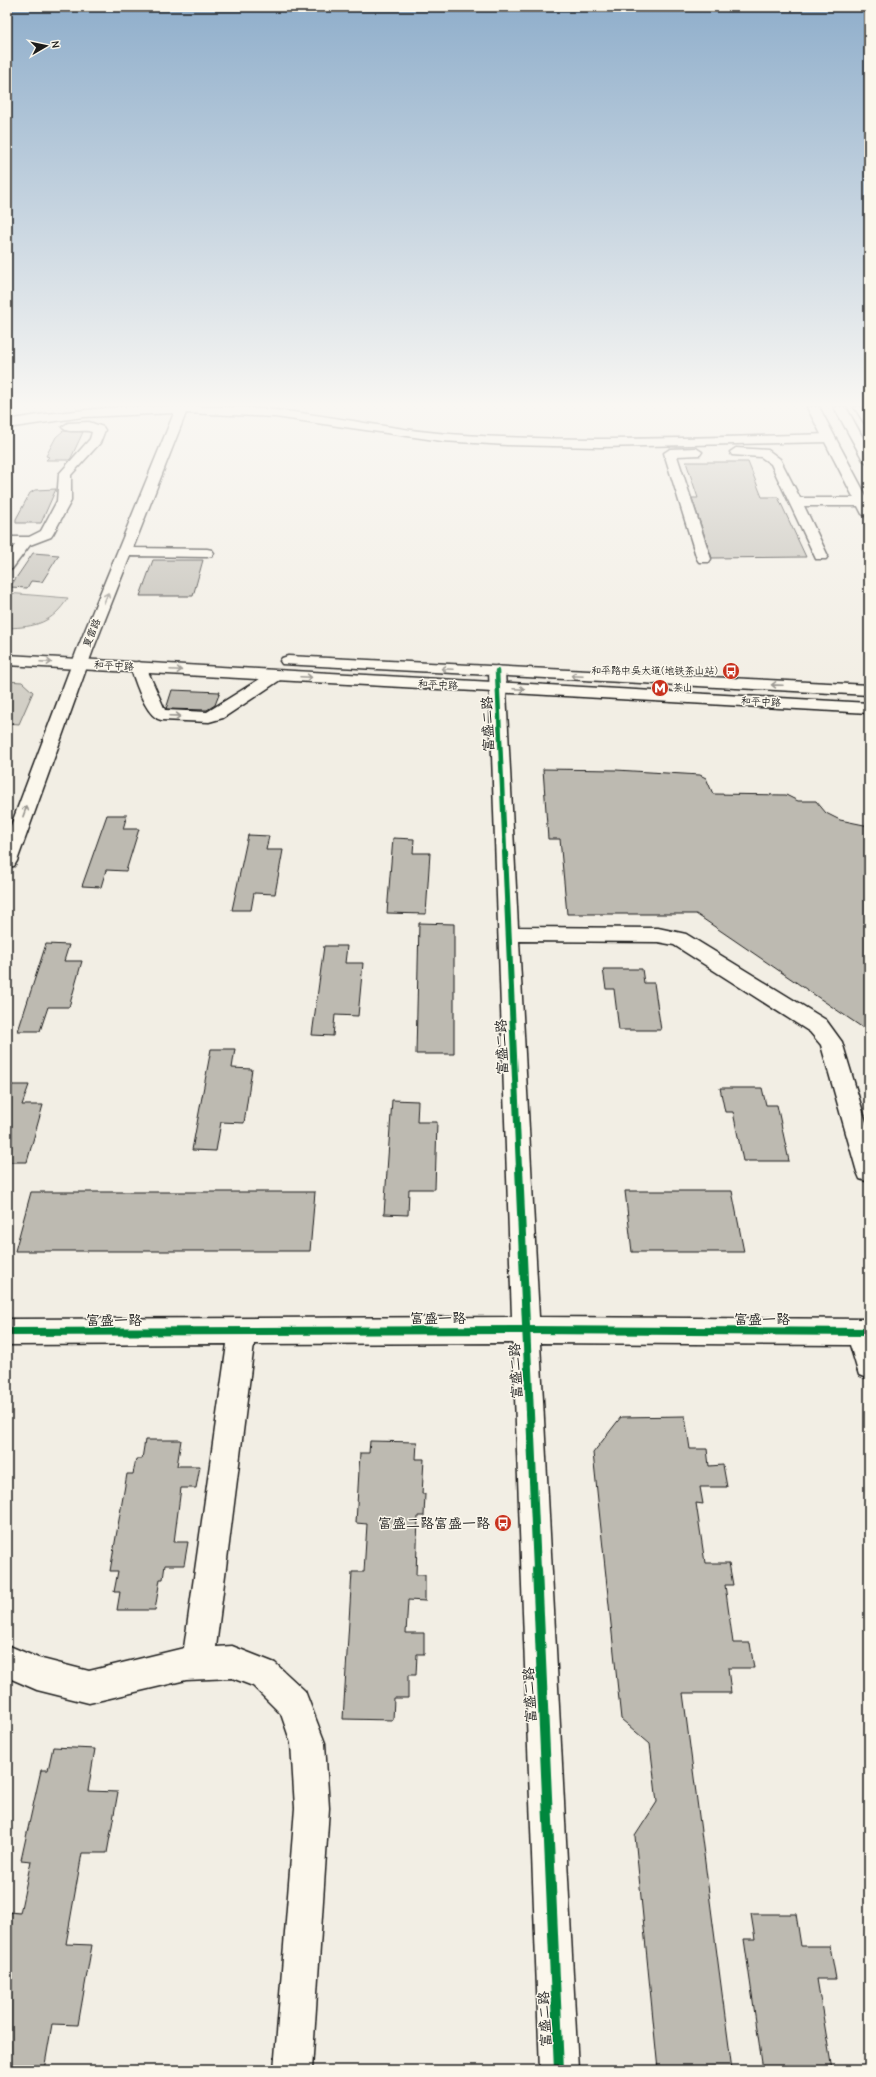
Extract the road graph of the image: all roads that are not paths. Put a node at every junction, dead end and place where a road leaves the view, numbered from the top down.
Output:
1 (62, 504) edge
2 (136, 504) edge
3 (141, 504) edge
4 (686, 504) edge
5 (796, 504) edge
6 (864, 504) edge
7 (869, 514) edge
8 (7, 541) edge
9 (25, 542) junction
10 (124, 552) junction
11 (208, 553) dead end
12 (821, 556) dead end
13 (704, 559) dead end
14 (7, 566) edge
15 (7, 645) edge
16 (75, 656) junction
17 (7, 660) edge
18 (138, 667) junction
19 (277, 675) junction
20 (497, 680) junction
21 (869, 686) edge
22 (816, 687) junction
23 (869, 690) edge
24 (869, 708) edge
25 (43, 722) dead end
26 (7, 861) edge
27 (509, 934) junction
28 (869, 1172) edge
29 (526, 1330) junction
30 (242, 1331) junction
31 (7, 1332) edge
32 (865, 1332) edge
33 (869, 1366) edge
34 (7, 1661) edge
35 (198, 1663) junction
36 (293, 2070) edge
37 (559, 2070) edge

1 - 9 street
2 - 16 street, 夏雷路
3 - 10 street, 夏雷路
4 - 13 street
5 - 12 street
6 - 7 street
8 - 9 street
9 - 14 street
10 - 11 street
16 -> 10 street, 夏雷路
15 - 16 street, 和平中路
17 -> 16 street, 和平中路
16 - 18 street, 和平中路
20 -> 16 street, 和平中路
16 - 25 street, 夏雷路
26 -> 16 street, 夏雷路
18 -> 19 street, 和平中路
18 -> 19 street
19 -> 20 street, 和平中路
22 -> 20 street, 和平中路
20 -> 24 street, 和平中路
20 - 27 street, 富盛二路
21 - 22 street
22 - 23 street, 和平中路
27 - 28 street
27 - 29 street, 富盛二路
29 - 30 street, 富盛一路
29 - 32 street, 富盛一路
29 - 37 street, 富盛二路
30 - 31 street, 富盛一路
30 - 35 street
32 - 33 street
34 - 35 street
35 - 36 street

